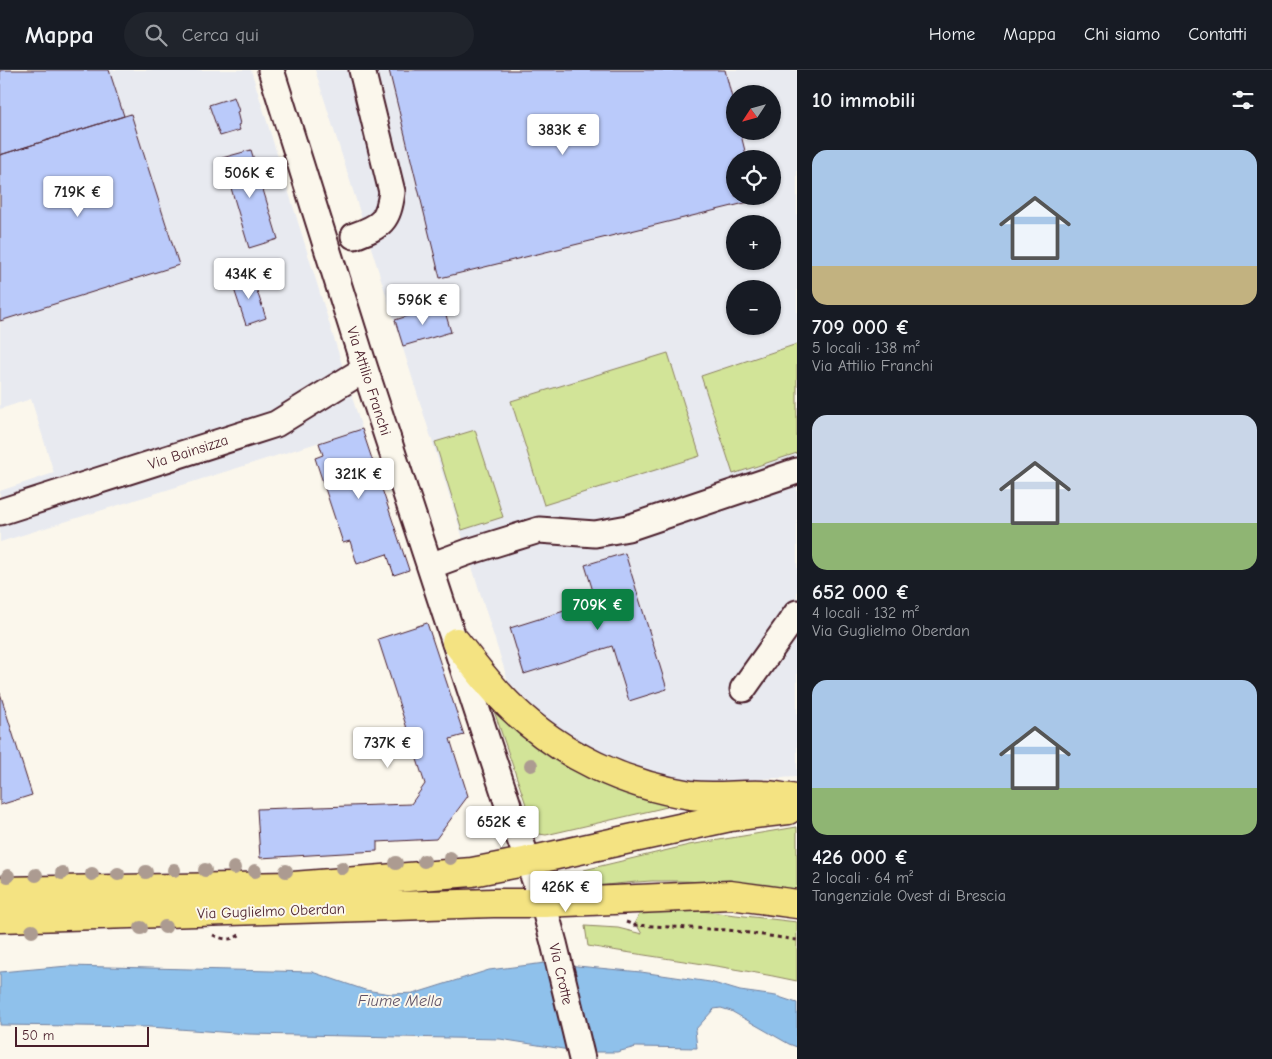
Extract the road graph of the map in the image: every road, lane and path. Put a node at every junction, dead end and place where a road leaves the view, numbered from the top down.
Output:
1 (272, 70) edge
2 (362, 70) edge
3 (354, 236) dead end
4 (365, 369) junction
5 (797, 471) edge
6 (0, 512) edge
7 (430, 566) junction
8 (797, 613) edge
9 (456, 642) junction
10 (743, 689) dead end
11 (797, 800) edge
12 (797, 809) edge
13 (529, 861) junction
14 (0, 892) edge
15 (542, 903) junction
16 (797, 904) edge
17 (0, 918) edge
18 (625, 922) dead end
19 (243, 933) dead end
20 (210, 934) dead end
21 (797, 940) edge
22 (582, 1059) edge

1 - 4 street, Via Attilio Franchi
2 - 3 street
4 - 6 street, Via Bainsizza
4 - 7 street, Via Attilio Franchi
5 - 7 street
7 - 9 street, Via Attilio Franchi
8 - 10 street
9 - 11 main road
9 - 13 street, Via Attilio Franchi
12 - 13 main road, Via Guglielmo Oberdan
13 - 14 main road, Via Guglielmo Oberdan
13 - 15 street, Via Crotte
15 - 16 main road, Via Guglielmo Oberdan
15 - 17 main road, Via Guglielmo Oberdan
15 - 22 street, Via Crotte
18 - 21 path
19 - 20 path

